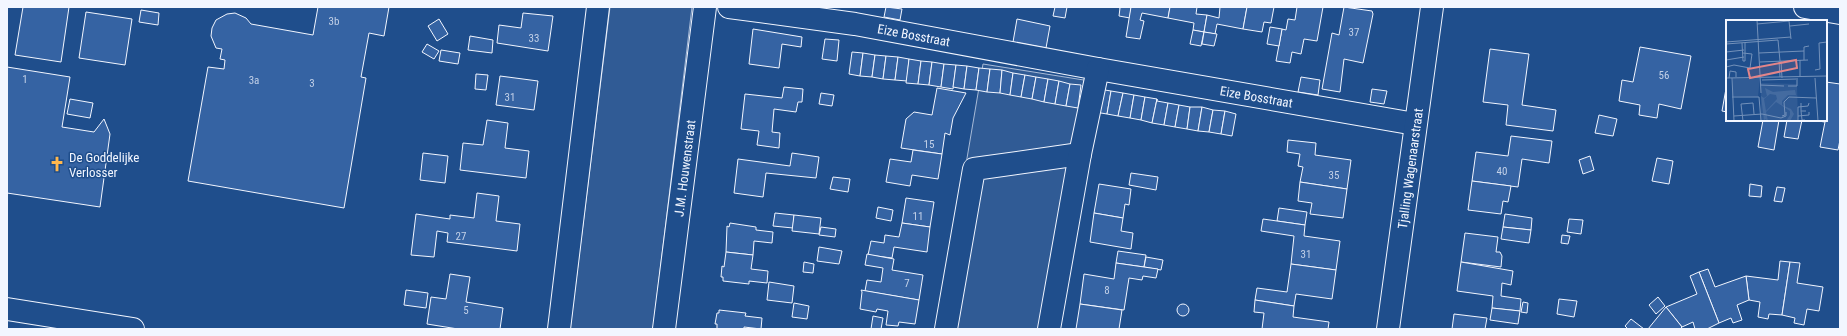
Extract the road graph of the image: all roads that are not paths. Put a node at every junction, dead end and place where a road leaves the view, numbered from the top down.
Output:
1 (598, 7) edge
2 (705, 7) edge
3 (729, 7) edge
4 (1432, 7) edge
5 (1804, 7) edge
6 (1840, 13) edge
7 (1098, 69) junction
8 (1415, 124) junction
9 (1080, 154) junction
10 (7, 309) edge
11 (79, 325) edge
12 (133, 329) edge
13 (559, 329) edge
14 (664, 329) edge
15 (946, 329) edge
16 (1049, 329) edge
17 (1388, 329) edge

1 - 13 street
2 - 14 street, J.M. Houwenstraat
3 - 7 street, Eize Bosstraat
4 - 8 street, Tjalling Wagenaarstraat
5 - 6 street
7 - 8 street, Eize Bosstraat
7 - 9 street
8 - 17 street, Tjalling Wagenaarstraat
9 - 15 street
9 - 16 street
10 - 11 street
11 - 12 street

